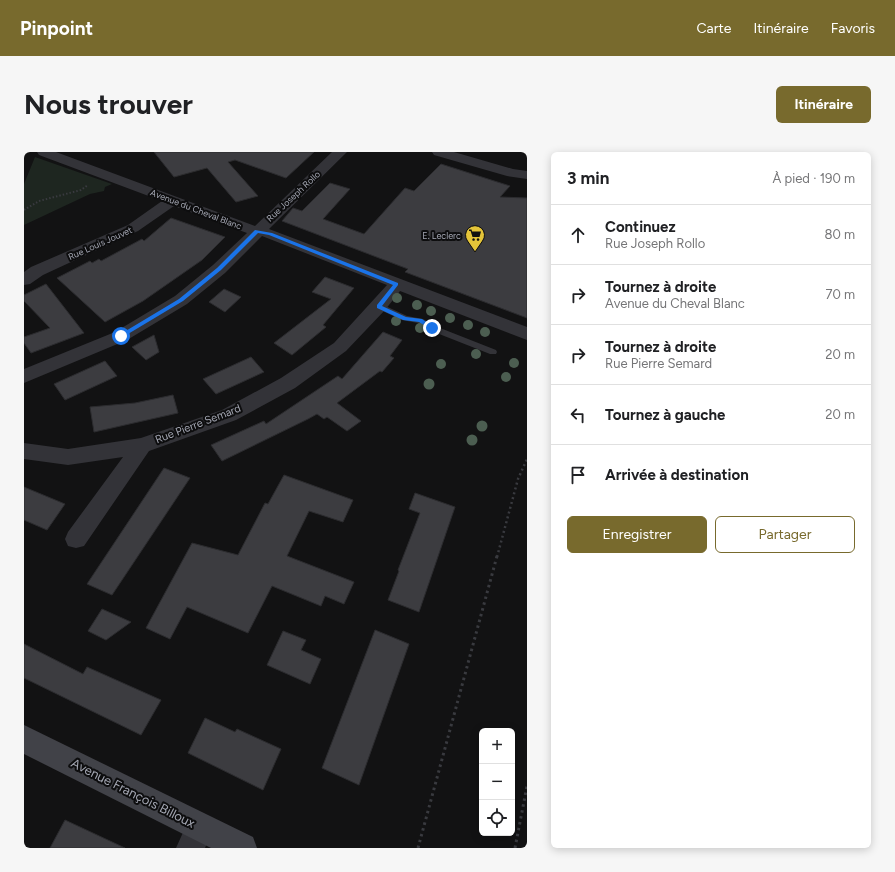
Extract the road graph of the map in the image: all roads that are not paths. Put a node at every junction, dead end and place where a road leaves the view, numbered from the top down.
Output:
1 (44, 152) edge
2 (340, 152) edge
3 (439, 152) edge
4 (527, 175) edge
5 (173, 200) junction
6 (256, 231) junction
7 (24, 280) edge
8 (397, 284) junction
9 (379, 306) junction
10 (527, 334) edge
11 (493, 352) dead end
12 (24, 376) edge
13 (142, 446) junction
14 (24, 451) edge
15 (76, 539) dead end
16 (24, 739) edge
17 (195, 838) edge
18 (242, 848) edge

1 - 5 street, Avenue du Cheval Blanc
2 - 6 street, Rue Joseph Rollo
3 - 4 street
5 - 6 street, Avenue du Cheval Blanc
5 - 7 street, Rue Louis Jouvet
6 - 8 street, Avenue du Cheval Blanc
6 - 12 street, Rue Joseph Rollo
8 - 9 street, Rue Pierre Semard
8 - 10 street, Avenue du Cheval Blanc
9 - 11 lane
9 - 13 street, Rue Pierre Semard
13 - 14 street
13 - 15 street, Rue Pierre Semard
16 - 17 main road, Avenue François Billoux
17 - 18 main road, Avenue François Billoux

